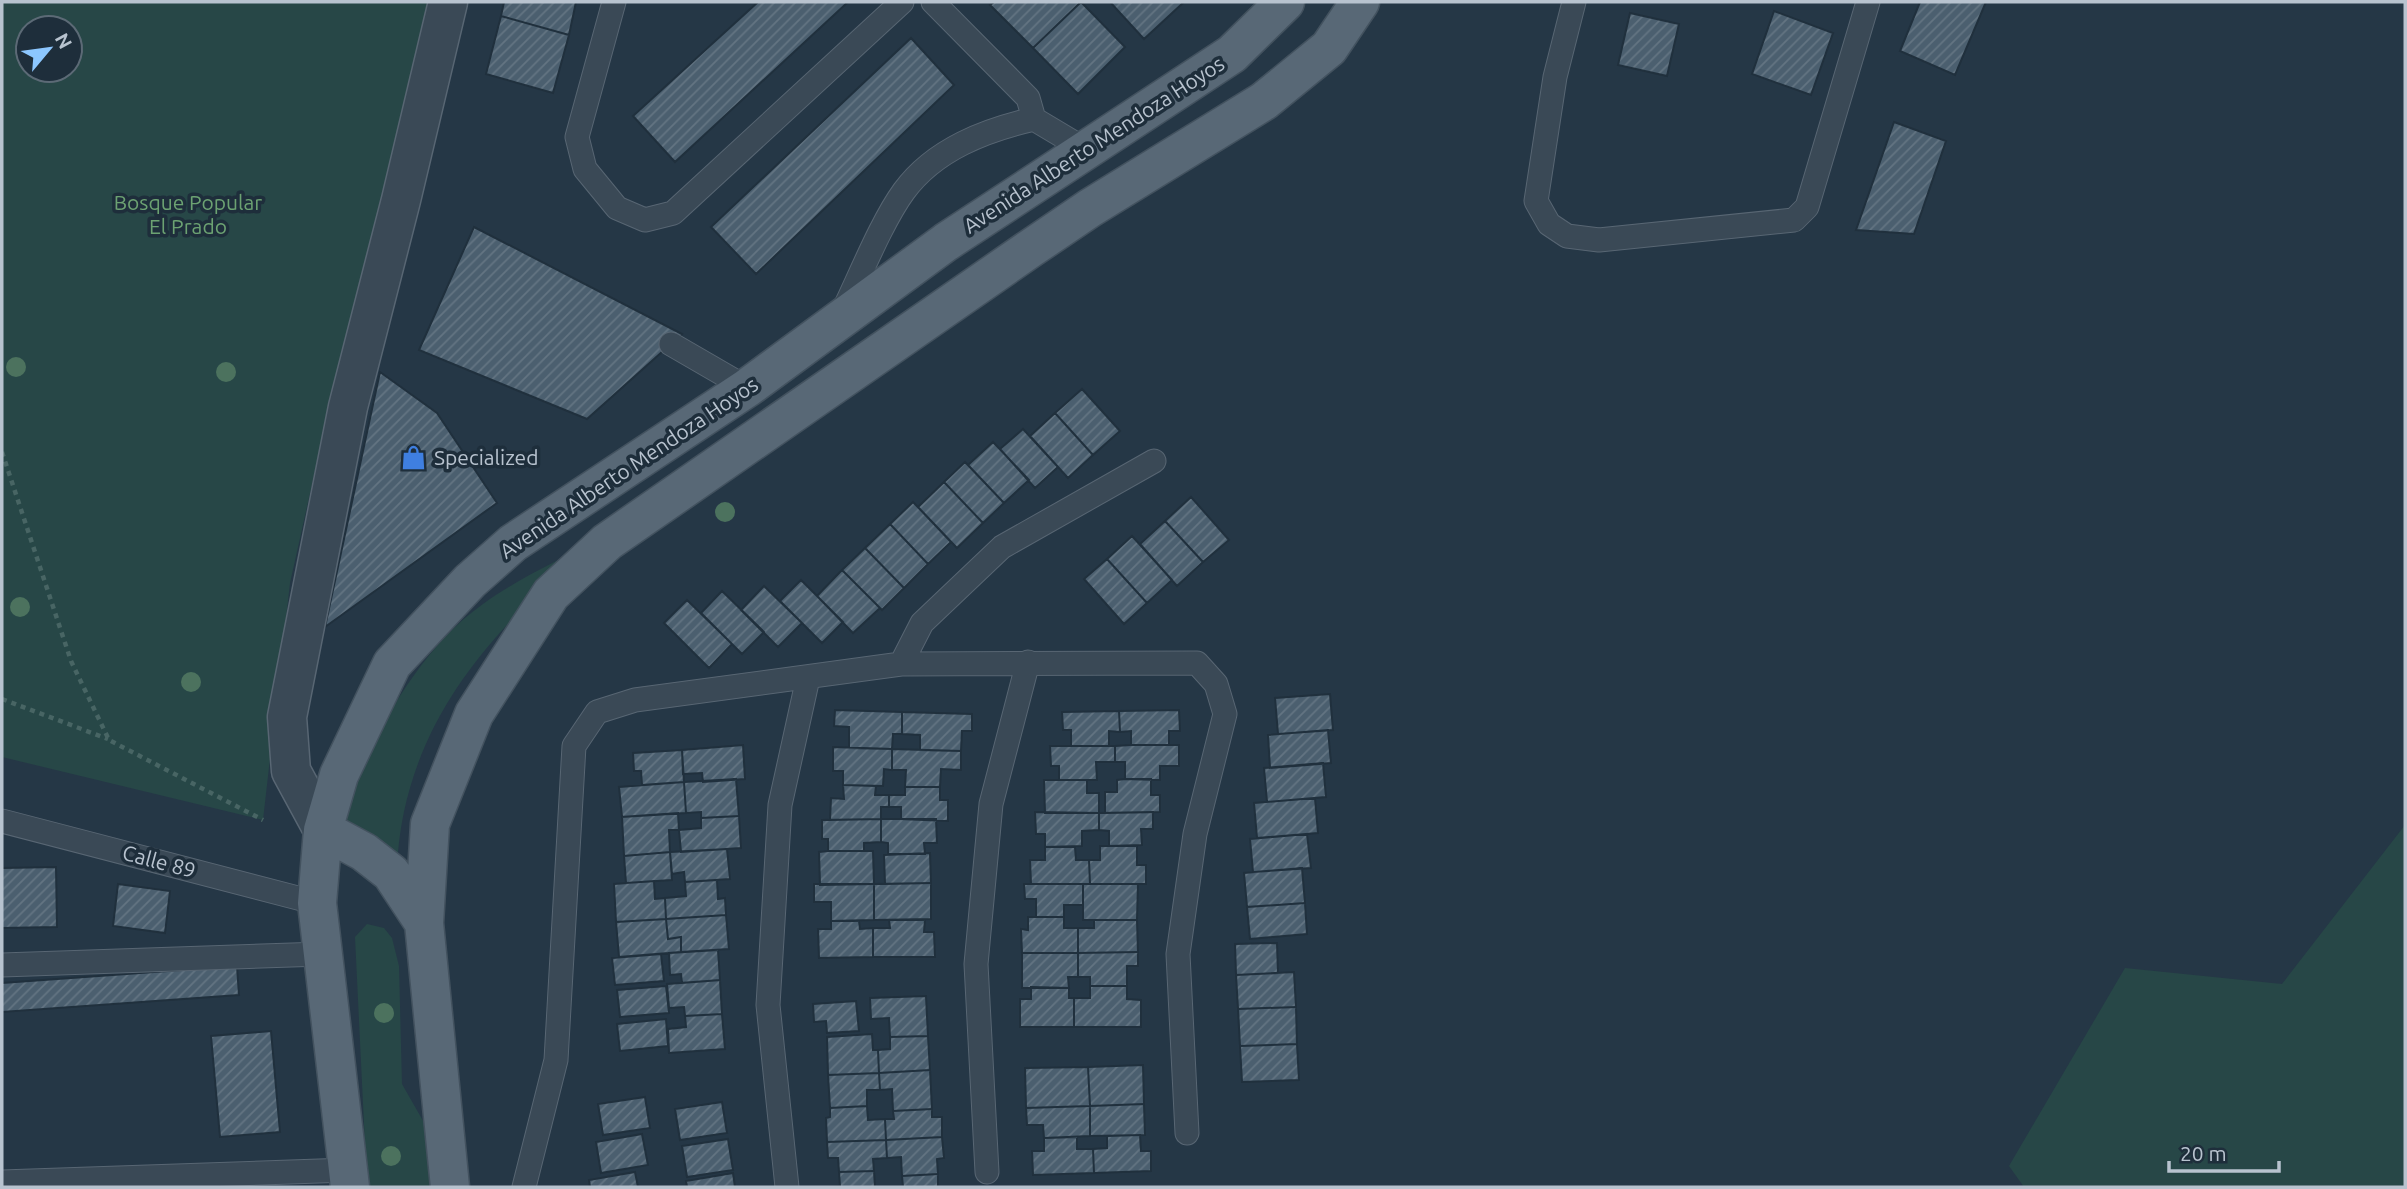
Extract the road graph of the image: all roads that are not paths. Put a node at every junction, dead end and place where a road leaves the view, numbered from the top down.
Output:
1 (448, 2) edge
2 (614, 2) edge
3 (902, 2) edge
4 (933, 2) edge
5 (1285, 2) edge
6 (1360, 2) edge
7 (1574, 2) edge
8 (1868, 2) edge
9 (1034, 119) junction
10 (1086, 150) junction
11 (837, 323) junction
12 (671, 344) dead end
13 (747, 388) junction
14 (1154, 461) dead end
15 (1028, 662) junction
16 (901, 664) junction
17 (808, 678) junction
18 (2, 821) edge
19 (323, 830) junction
20 (317, 903) junction
21 (424, 923) junction
22 (322, 954) junction
23 (2, 965) edge
24 (1187, 1133) dead end
25 (987, 1172) dead end
26 (349, 1179) edge
27 (2, 1182) edge
28 (450, 1187) edge
29 (524, 1187) edge
30 (786, 1187) edge

1 - 19 street
2 - 3 lane
4 - 9 lane
5 - 10 main road, Avenida Alberto Mendoza Hoyos
6 - 21 main road
7 - 8 lane
9 - 10 lane
9 - 11 lane
10 - 11 main road, Avenida Alberto Mendoza Hoyos
11 - 13 main road, Avenida Alberto Mendoza Hoyos
12 - 13 lane
13 - 19 main road, Avenida Alberto Mendoza Hoyos
14 - 16 lane
15 - 16 lane
15 - 24 lane
15 - 25 lane
16 - 17 lane
17 - 29 lane
17 - 30 lane
18 - 20 lane, Calle 89
19 - 20 main road, Avenida Alberto Mendoza Hoyos
19 - 21 main road
20 - 22 main road, Avenida Alberto Mendoza Hoyos
21 - 28 main road
22 - 23 lane
22 - 26 main road, Avenida Alberto Mendoza Hoyos
26 - 27 lane

